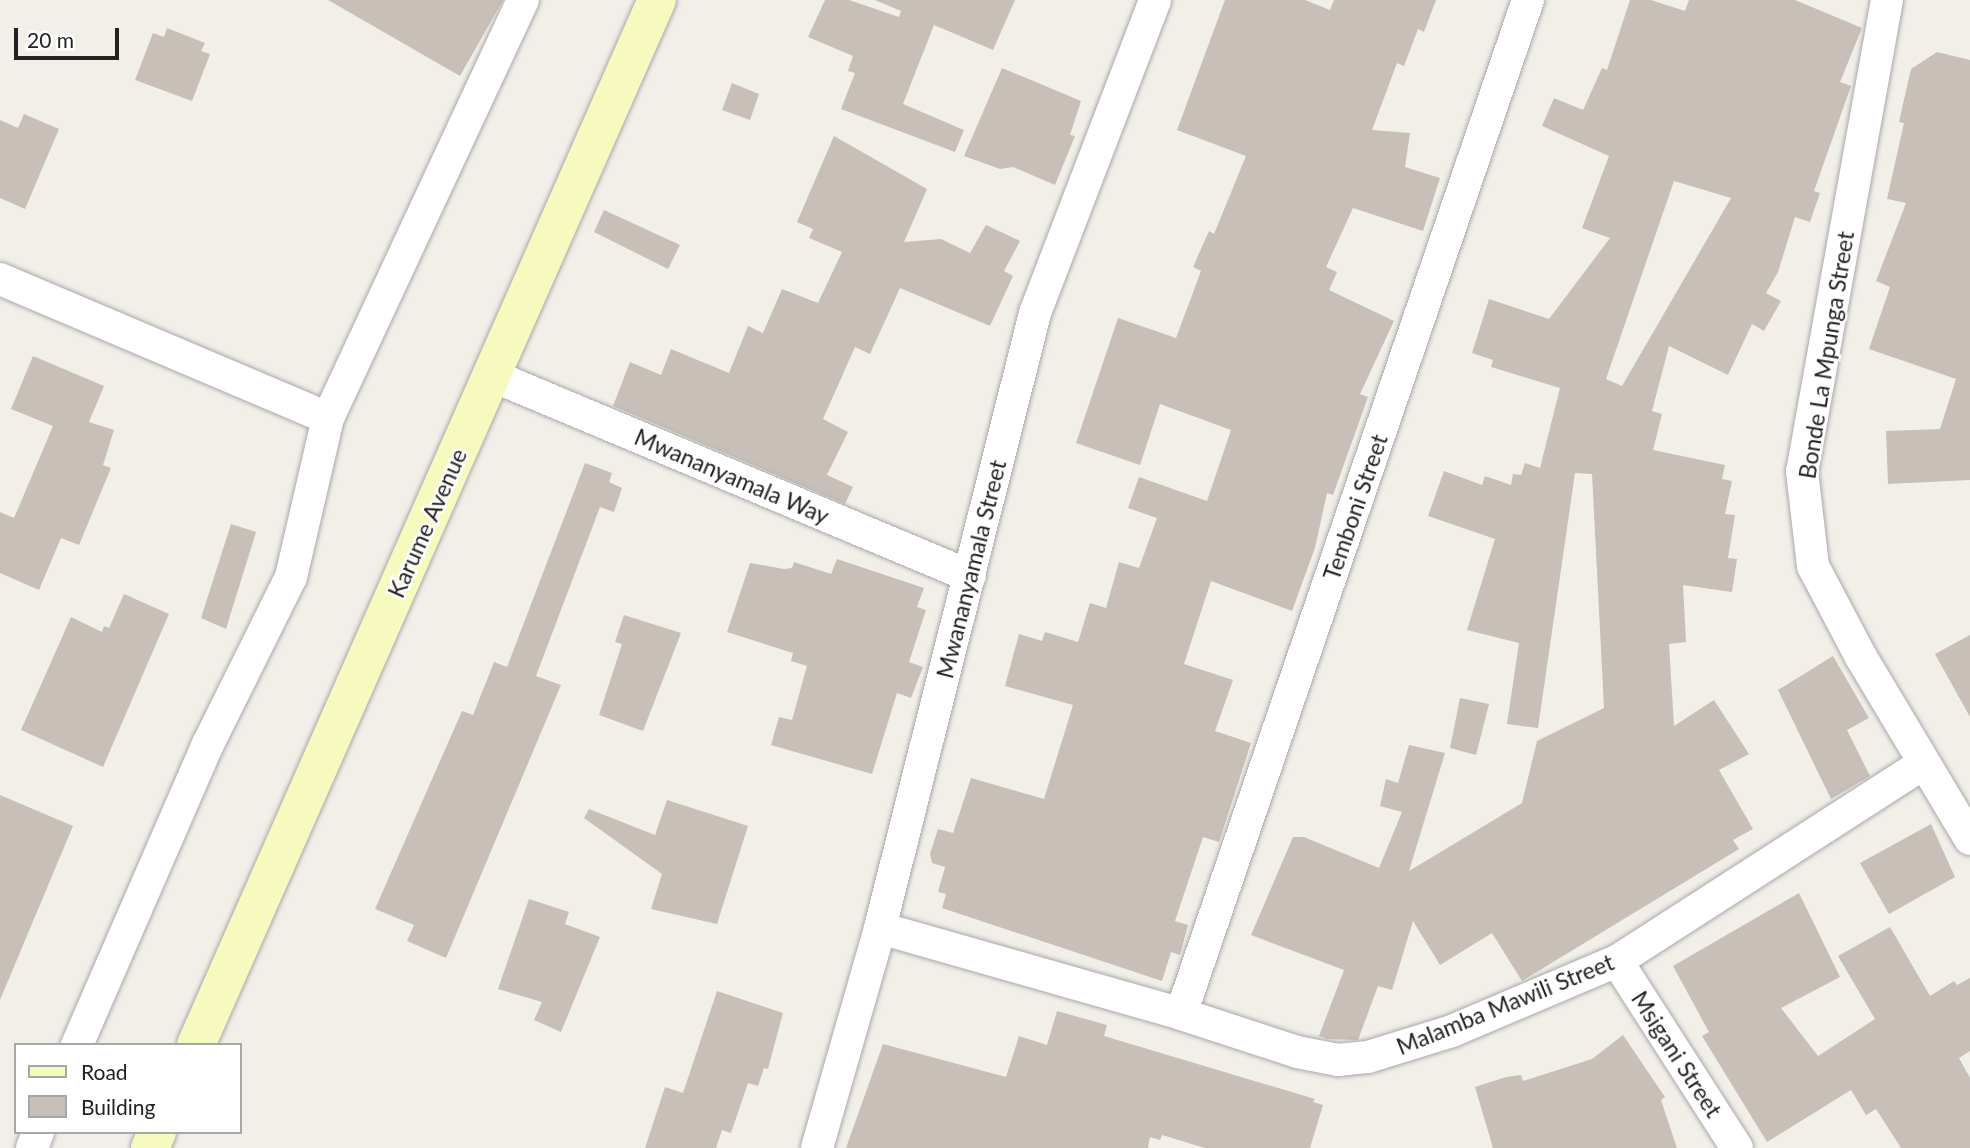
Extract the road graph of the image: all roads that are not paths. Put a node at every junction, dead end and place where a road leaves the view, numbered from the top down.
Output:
1 (523, 0) edge
2 (657, 0) edge
3 (1155, 0) edge
4 (1528, 0) edge
5 (1887, 0) edge
6 (0, 279) edge
7 (493, 376) junction
8 (328, 418) junction
9 (970, 576) junction
10 (1924, 763) junction
11 (1970, 839) edge
12 (880, 928) junction
13 (1618, 961) junction
14 (1181, 1014) junction
15 (78, 1043) edge
16 (196, 1043) edge
17 (817, 1148) edge
18 (1737, 1148) edge

1 - 8 street
2 - 7 main road, Karume Avenue
3 - 9 street, Mwananyamala Street
4 - 14 street, Temboni Street
5 - 10 street, Bonde La Mpunga Street
6 - 8 street
7 - 9 street, Mwananyamala Way
7 - 16 main road, Karume Avenue
8 - 15 street
9 - 12 street, Mwananyamala Street
10 - 11 street, Bonde La Mpunga Street
10 - 13 street, Malamba Mawili Street
12 - 14 street, Malamba Mawili Street
12 - 17 street, Mwananyamala Street
13 - 14 street, Malamba Mawili Street
13 - 18 street, Msigani Street

